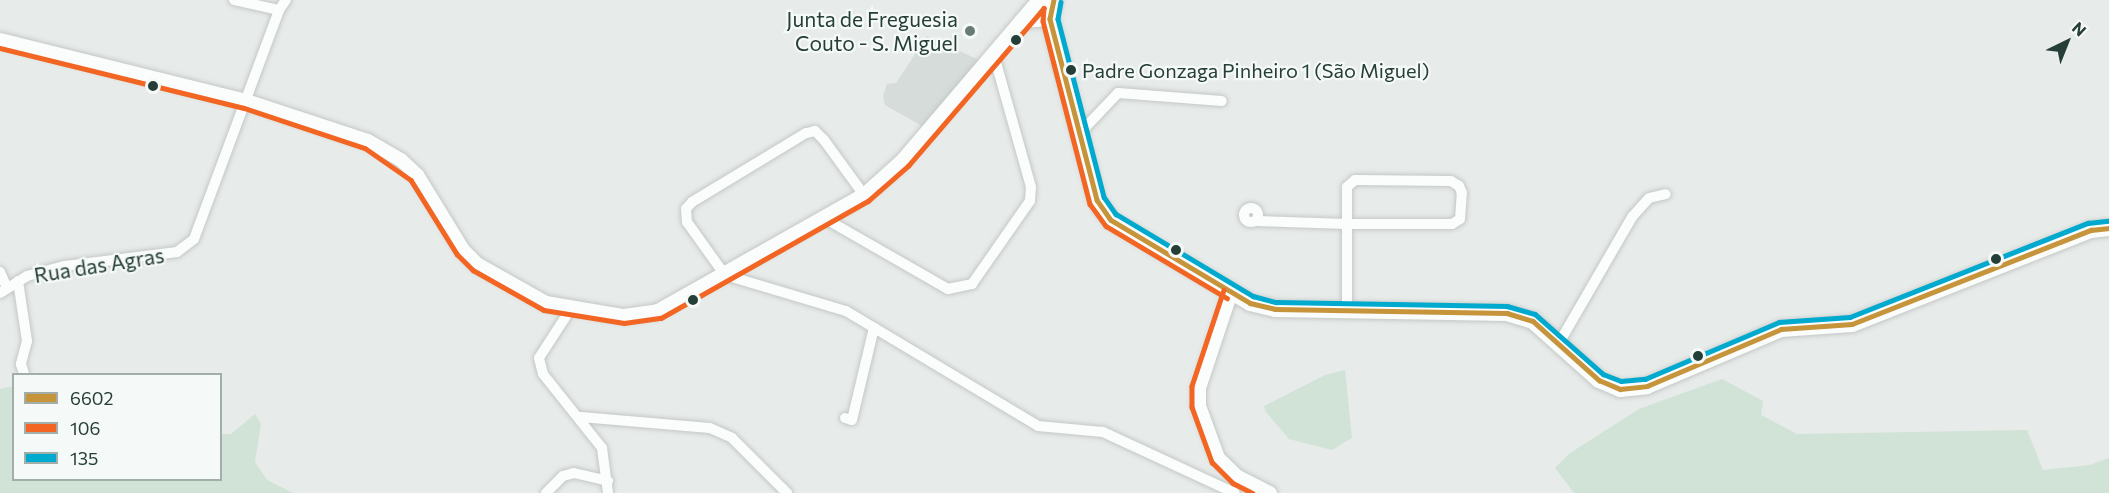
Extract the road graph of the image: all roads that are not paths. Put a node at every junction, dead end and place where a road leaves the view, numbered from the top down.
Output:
1 (234, 0) edge
2 (286, 0) edge
3 (1053, 1) edge
4 (279, 10) junction
5 (1050, 19) junction
6 (1021, 21) junction
7 (0, 40) edge
8 (994, 56) junction
9 (246, 101) junction
10 (1222, 101) dead end
11 (1080, 133) junction
12 (1666, 194) dead end
13 (864, 195) junction
14 (824, 218) junction
15 (1256, 221) dead end
16 (1347, 224) junction
17 (2109, 228) edge
18 (0, 272) edge
19 (725, 275) junction
20 (18, 281) junction
21 (4, 291) edge
22 (1231, 292) junction
23 (570, 310) junction
24 (1347, 311) junction
25 (874, 328) junction
26 (1559, 344) junction
27 (23, 373) edge
28 (581, 417) junction
29 (845, 418) dead end
30 (608, 481) junction
31 (546, 493) edge
32 (608, 493) edge
33 (787, 493) edge
34 (1235, 493) edge
35 (1270, 493) edge

1 - 4 street
2 - 4 street, Rua das Agras
3 - 5 main road
3 - 6 street
4 - 9 street, Rua das Agras
5 - 6 street
5 - 11 main road
6 - 8 street
7 - 9 street
8 - 13 street
8 - 14 street
9 - 20 street, Rua das Agras
9 - 23 street
10 - 11 street
11 - 22 main road
12 - 26 street
13 - 14 street
13 - 19 street
14 - 19 street
15 - 16 street
16 - 16 street
16 - 24 street
17 - 26 main road
18 - 21 street
19 - 23 street
19 - 25 street
20 - 21 street, Rua das Agras
20 - 27 street
22 - 24 main road
22 - 35 street
23 - 28 street
24 - 26 main road
25 - 29 street
25 - 34 street
28 - 30 street
28 - 33 street
30 - 31 street
30 - 32 street

